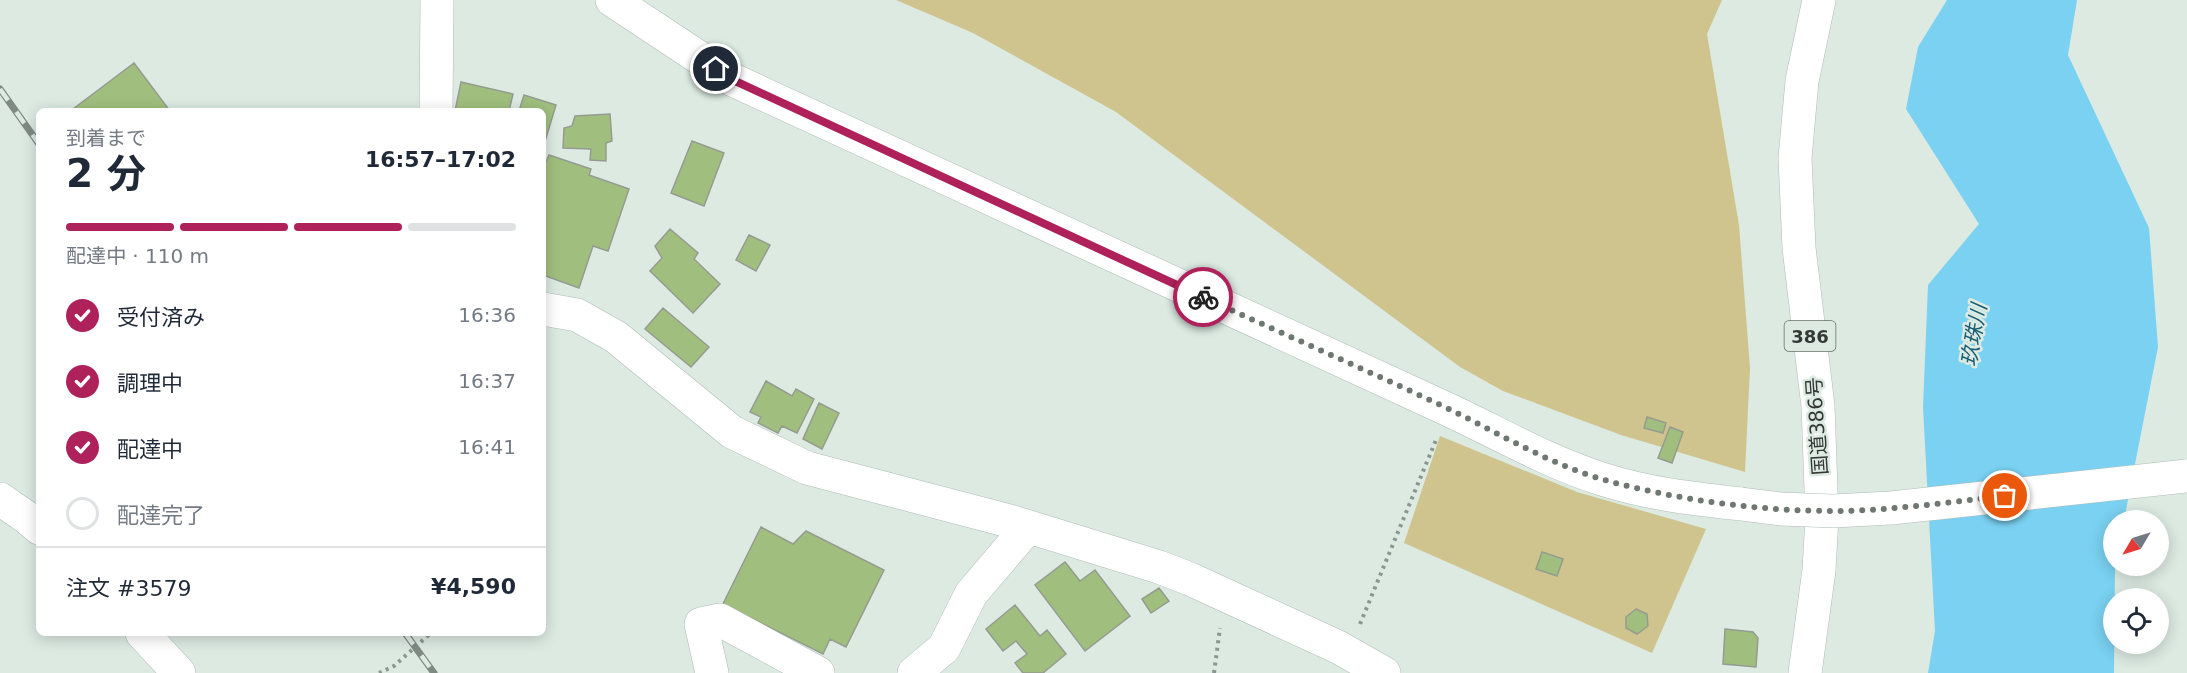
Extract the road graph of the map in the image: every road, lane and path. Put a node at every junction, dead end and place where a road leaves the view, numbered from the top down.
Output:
1 (437, 0) edge
2 (612, 0) edge
3 (1819, 0) edge
4 (436, 108) edge
5 (546, 310) edge
6 (1449, 410) junction
7 (2187, 476) edge
8 (0, 499) edge
9 (36, 525) edge
10 (1028, 527) junction
11 (1225, 595) junction
12 (1358, 630) dead end
13 (144, 636) edge
14 (428, 636) edge
15 (179, 673) edge
16 (379, 673) edge
17 (712, 673) edge
18 (818, 673) edge
19 (914, 673) edge
20 (1214, 673) edge
21 (1384, 673) edge
22 (1805, 673) edge

1 - 4 main road
2 - 6 main road
3 - 22 main road, 国道386号 / 386
5 - 10 main road
6 - 7 main road, bridge
6 - 12 path
8 - 9 main road
10 - 11 main road
10 - 19 main road
11 - 20 path
11 - 21 main road
13 - 15 main road
14 - 16 path
17 - 18 main road

